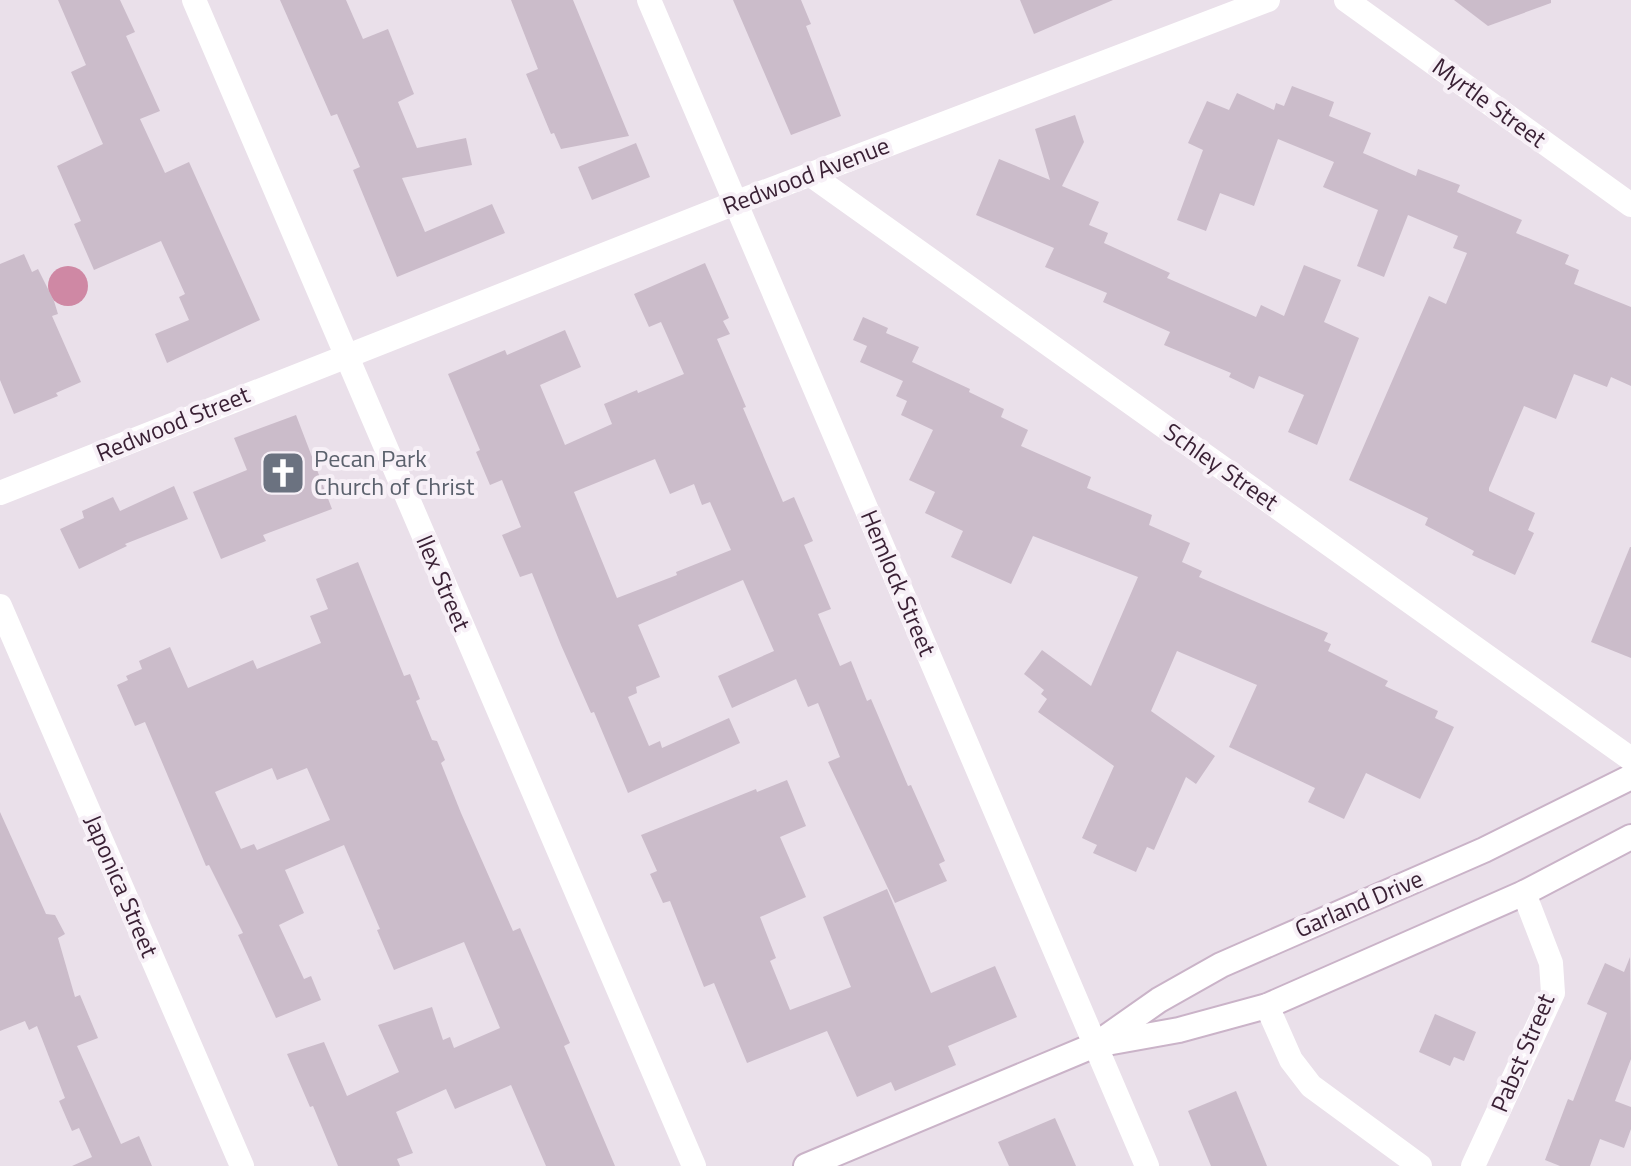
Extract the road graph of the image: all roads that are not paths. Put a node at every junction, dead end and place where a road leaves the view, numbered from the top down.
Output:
1 (194, 0) edge
2 (649, 0) edge
3 (1268, 0) edge
4 (1346, 0) edge
5 (811, 175) junction
6 (735, 203) junction
7 (1631, 205) edge
8 (345, 355) junction
9 (0, 493) edge
10 (0, 606) edge
11 (1631, 759) edge
12 (1631, 777) edge
13 (1631, 837) edge
14 (1524, 893) junction
15 (1267, 1006) junction
16 (1095, 1045) junction
17 (242, 1166) edge
18 (694, 1166) edge
19 (806, 1166) edge
20 (1147, 1166) edge
21 (1420, 1166) edge
22 (1473, 1166) edge

1 - 8 street, Ilex Street
2 - 6 street, Hemlock Street
3 - 5 street, Redwood Avenue
4 - 7 street, Myrtle Street
5 - 6 street, Redwood Avenue
5 - 11 street, Schley Street
6 - 8 street, Redwood Avenue
6 - 16 street, Hemlock Street
8 - 9 street, Redwood Street
8 - 18 street, Ilex Street
10 - 17 street, Japonica Street
12 - 16 street, Garland Drive
13 - 14 street, Garland Drive
14 - 15 street, Garland Drive
14 - 22 street, Pabst Street
15 - 16 street, Garland Drive
15 - 21 street
16 - 19 street, Garland Drive
16 - 20 street, Hemlock Street

